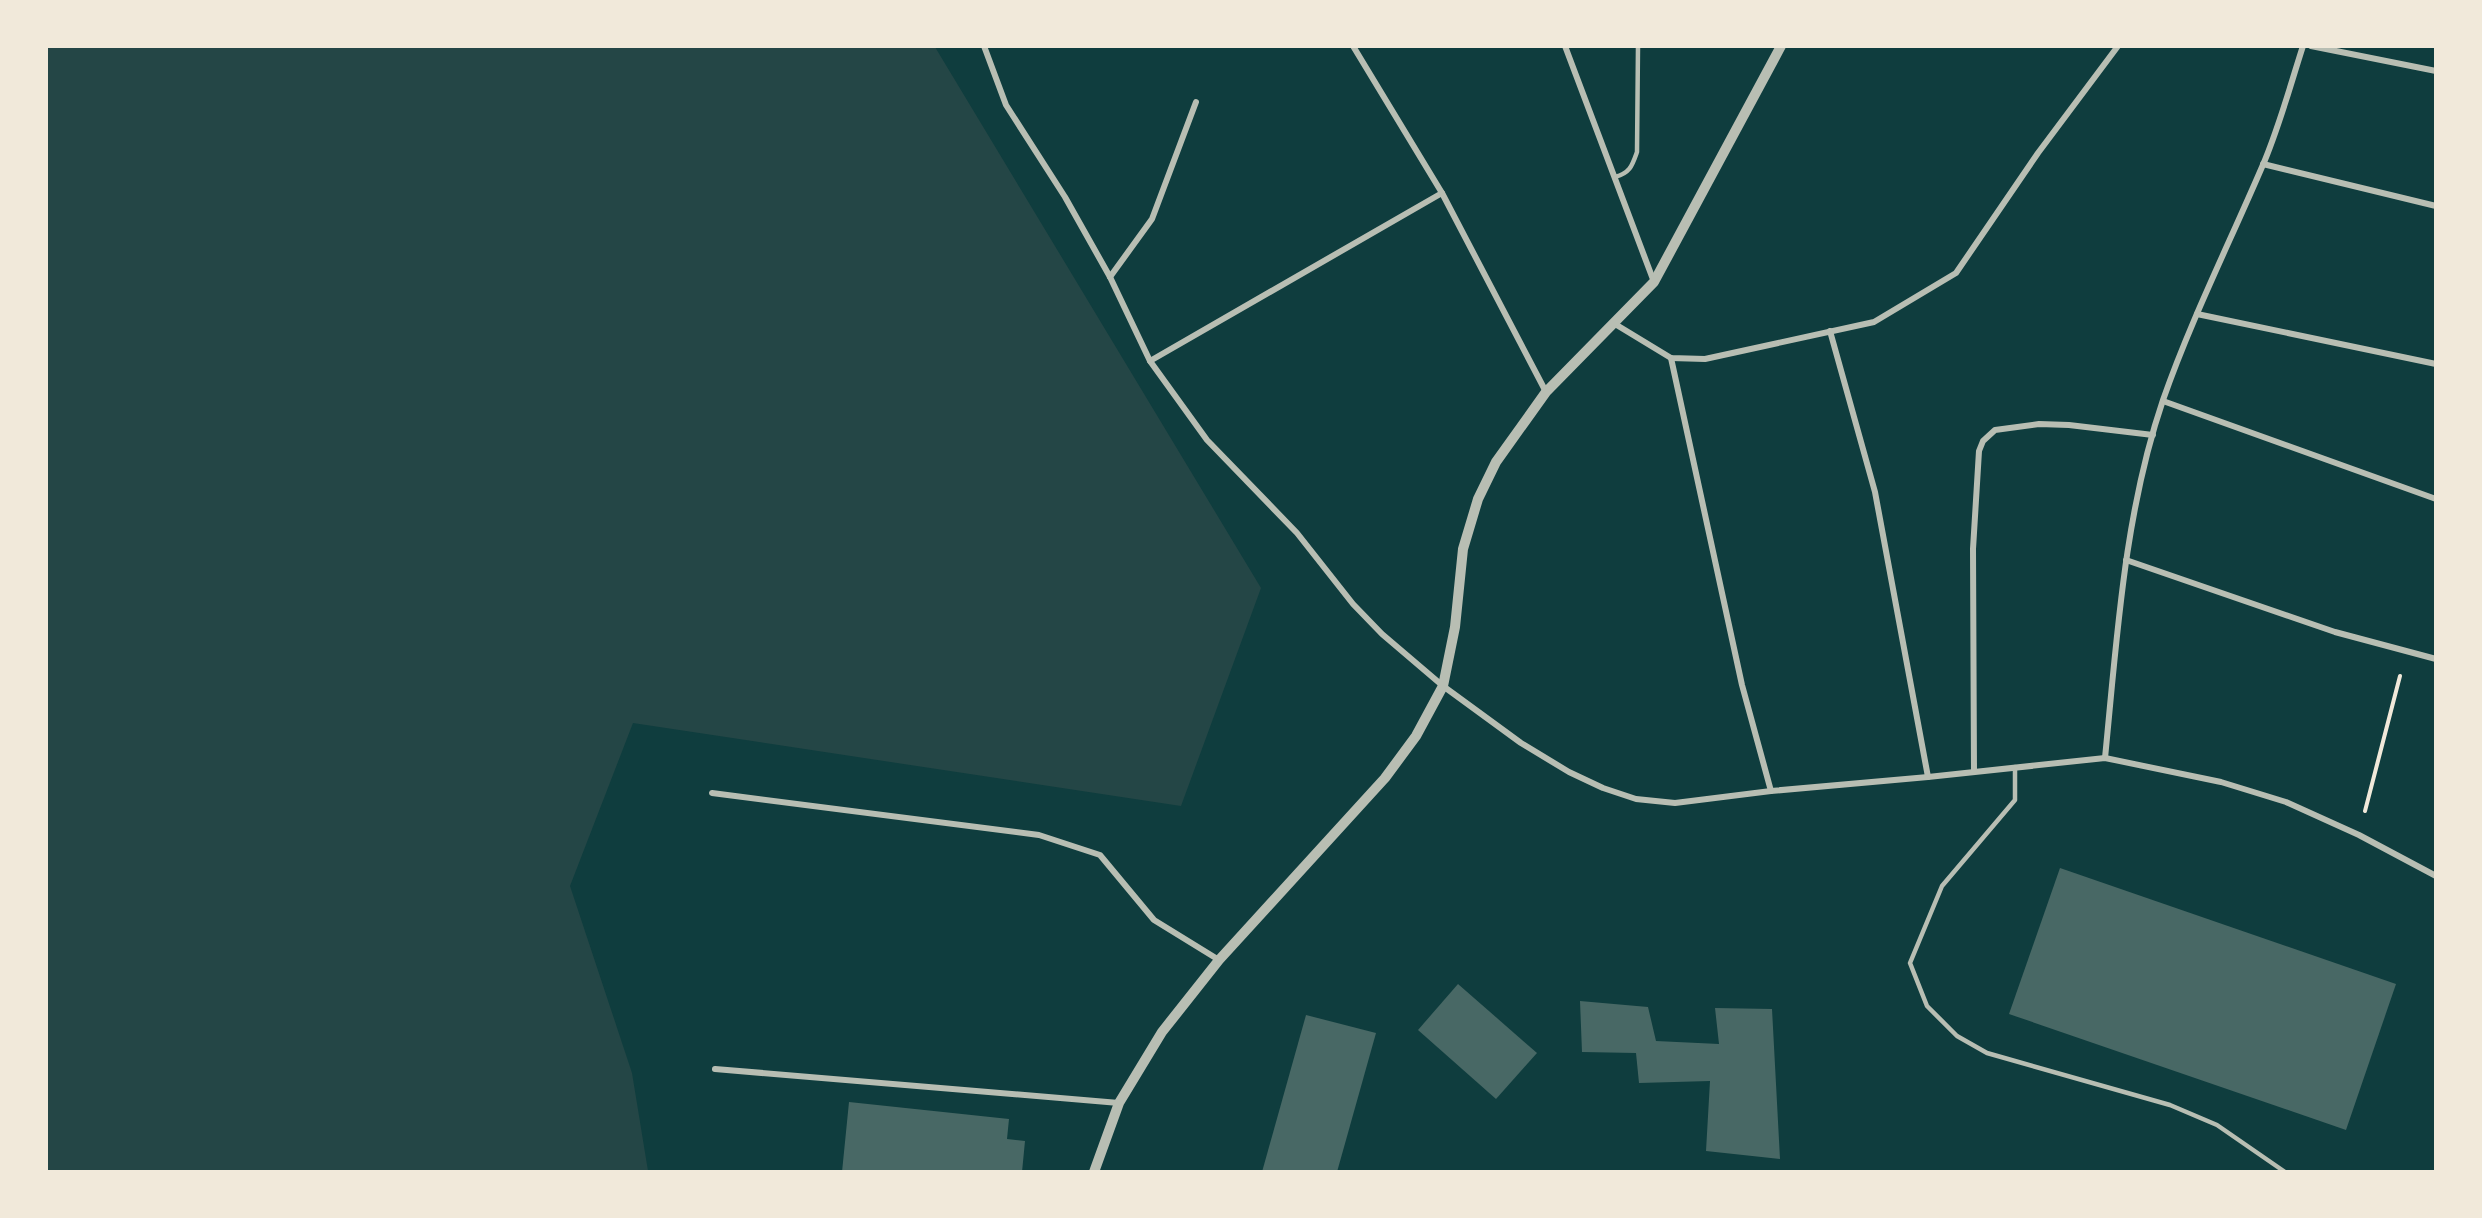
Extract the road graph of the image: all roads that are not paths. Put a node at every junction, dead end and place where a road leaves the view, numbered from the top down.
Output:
1 (984, 46) edge
2 (1353, 46) edge
3 (1565, 46) edge
4 (1638, 46) edge
5 (1781, 46) edge
6 (2118, 46) edge
7 (2303, 46) edge
8 (2311, 46) edge
9 (2436, 71) edge
10 (1196, 102) dead end
11 (2264, 164) junction
12 (1614, 177) junction
13 (1442, 193) junction
14 (2436, 206) edge
15 (1110, 277) junction
16 (1654, 282) junction
17 (2197, 314) junction
18 (1615, 324) junction
19 (1830, 331) junction
20 (1671, 358) junction
21 (1150, 361) junction
22 (2436, 364) edge
23 (1546, 392) junction
24 (2163, 401) junction
25 (2153, 435) junction
26 (2436, 499) edge
27 (2126, 560) junction
28 (2436, 659) edge
29 (1443, 686) junction
30 (2104, 758) junction
31 (2015, 767) junction
32 (1974, 771) junction
33 (1928, 777) junction
34 (1771, 791) junction
35 (712, 793) dead end
36 (2436, 876) edge
37 (1219, 960) junction
38 (715, 1069) dead end
39 (1119, 1103) junction
40 (1094, 1172) edge
41 (2285, 1172) edge

1 - 15 street
2 - 13 street
3 - 12 street
4 - 12 lane
5 - 16 street
6 - 19 street
7 - 11 street
8 - 9 street
10 - 15 street
11 - 14 street
11 - 17 street
12 - 16 street
13 - 21 street
13 - 23 street
15 - 21 street
16 - 18 street
17 - 22 street
17 - 24 street
18 - 20 street
18 - 23 street
19 - 20 street
19 - 33 street
20 - 34 street
21 - 29 street
23 - 29 street
24 - 25 street
24 - 26 street
25 - 27 street
25 - 32 street
27 - 28 street
27 - 30 street
29 - 34 street
29 - 37 street
30 - 31 street
30 - 36 street
31 - 32 street
31 - 41 lane
32 - 33 street
33 - 34 street
35 - 37 street
37 - 39 street
38 - 39 street
39 - 40 street

